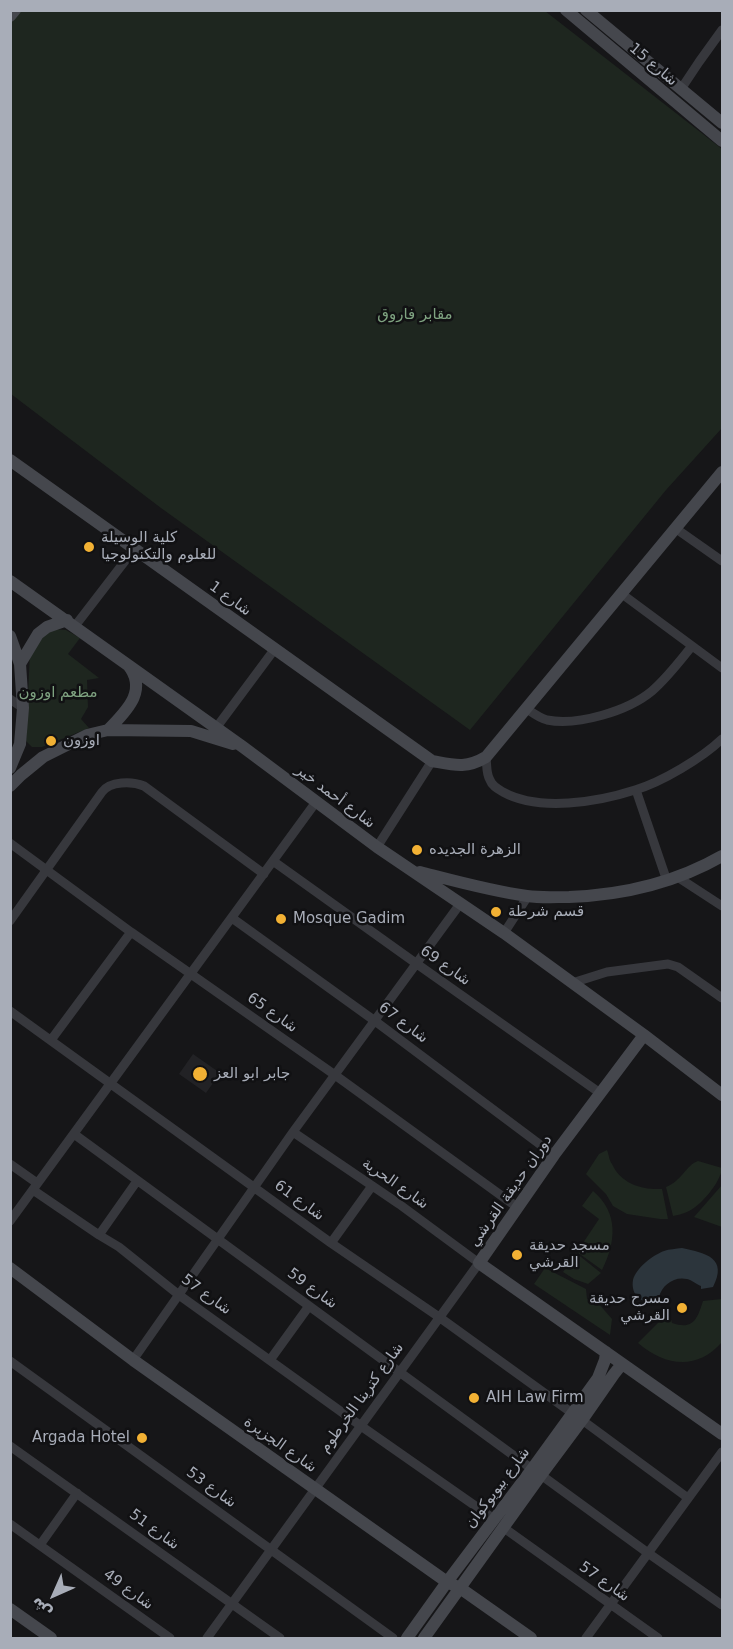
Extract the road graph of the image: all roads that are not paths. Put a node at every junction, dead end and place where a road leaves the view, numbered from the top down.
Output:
1 (15, 10) edge
2 (566, 10) edge
3 (586, 10) edge
4 (10, 16) edge
5 (723, 30) edge
6 (719, 44) edge
7 (681, 89) junction
8 (723, 123) edge
9 (723, 141) edge
10 (10, 460) edge
11 (723, 472) edge
12 (675, 528) junction
13 (135, 548) junction
14 (723, 561) edge
15 (10, 581) edge
16 (622, 594) junction
17 (71, 623) junction
18 (10, 636) edge
19 (692, 645) junction
20 (274, 650) junction
21 (121, 658) junction
22 (20, 664) junction
23 (723, 668) edge
24 (10, 699) edge
25 (22, 708) junction
26 (527, 709) junction
27 (216, 728) junction
28 (108, 730) junction
29 (723, 739) edge
30 (20, 744) junction
31 (243, 747) junction
32 (43, 757) junction
33 (486, 757) junction
34 (432, 761) junction
35 (10, 768) edge
36 (10, 786) edge
37 (636, 790) junction
38 (316, 802) junction
39 (10, 843) edge
40 (377, 847) junction
41 (723, 856) edge
42 (273, 861) junction
43 (47, 870) junction
44 (410, 870) junction
45 (264, 874) junction
46 (673, 879) junction
47 (528, 896) junction
48 (460, 904) junction
49 (723, 906) edge
50 (232, 918) junction
51 (10, 921) edge
52 (131, 932) junction
53 (504, 933) junction
54 (417, 964) junction
55 (191, 974) junction
56 (572, 983) junction
57 (723, 998) edge
58 (10, 1011) edge
59 (375, 1021) junction
60 (644, 1035) junction
61 (51, 1040) junction
62 (335, 1075) junction
63 (112, 1084) junction
64 (721, 1091) edge
65 (600, 1093) junction
66 (293, 1132) junction
67 (74, 1134) junction
68 (554, 1155) junction
69 (10, 1164) edge
70 (137, 1181) junction
71 (35, 1186) junction
72 (372, 1186) junction
73 (254, 1188) junction
74 (517, 1207) junction
75 (10, 1221) edge
76 (99, 1235) junction
77 (219, 1239) junction
78 (331, 1243) junction
79 (479, 1263) junction
80 (12, 1270) edge
81 (179, 1295) junction
82 (309, 1306) junction
83 (439, 1317) junction
84 (606, 1352) junction
85 (133, 1360) junction
86 (270, 1360) junction
87 (10, 1361) edge
88 (622, 1364) junction
89 (400, 1372) junction
90 (577, 1416) junction
91 (361, 1426) junction
92 (723, 1434) edge
93 (10, 1446) edge
94 (723, 1452) edge
95 (536, 1472) junction
96 (315, 1489) junction
97 (77, 1493) junction
98 (688, 1498) junction
99 (499, 1523) junction
100 (10, 1524) edge
101 (40, 1545) junction
102 (271, 1550) junction
103 (648, 1553) junction
104 (447, 1582) junction
105 (460, 1588) junction
106 (232, 1604) junction
107 (723, 1605) edge
108 (611, 1606) junction
109 (10, 1609) edge
110 (48, 1638) edge
111 (170, 1638) edge
112 (207, 1638) edge
113 (280, 1638) edge
114 (393, 1638) edge
115 (407, 1638) edge
116 (424, 1638) edge
117 (531, 1638) edge
118 (586, 1638) edge
119 (658, 1638) edge

1 - 4 street
2 - 9 street, شارع 15
3 - 7 street, شارع 15
5 - 6 street
6 - 7 street
7 - 8 street, شارع 15
10 - 13 street, شارع 1
11 - 12 street
12 - 14 street
12 - 16 street
13 - 17 street
13 - 20 street, شارع 1
15 - 17 street, شارع أحمد خير
16 - 19 street
16 - 26 street
17 - 21 street, شارع أحمد خير
17 - 22 street
18 - 22 street
19 - 23 street
19 - 26 street
20 - 27 street
20 - 34 street, شارع 1
21 - 27 street, شارع أحمد خير
21 - 28 street
22 - 25 street
24 - 25 street
25 - 30 street
26 - 33 street
27 - 31 street, شارع أحمد خير
28 - 31 street
28 - 32 street
29 - 37 street
30 - 32 street
30 - 35 street
31 - 38 street, شارع أحمد خير
32 - 36 street
33 - 34 street
33 - 37 street
34 - 40 street
37 - 46 street
38 - 40 street, شارع أحمد خير
38 - 42 street
39 - 43 street, شارع 65
40 - 44 street, شارع أحمد خير
41 - 46 street
42 - 45 street
42 - 54 street, شارع 69
43 - 45 street
43 - 51 street
43 - 52 street, شارع 65
44 - 47 street
44 - 48 street, شارع أحمد خير
45 - 50 street
46 - 47 street
46 - 49 street
47 - 53 street
48 - 53 street, شارع أحمد خير
48 - 54 street
50 - 55 street
50 - 59 street, شارع 67
52 - 55 street, شارع 65
52 - 61 street
53 - 56 street, شارع أحمد خير
54 - 59 street
54 - 65 street, شارع 69
55 - 62 street, شارع 65
55 - 63 street
56 - 57 street
56 - 60 street, شارع أحمد خير
58 - 61 street, شارع 61
59 - 62 street
59 - 68 street, شارع 67
60 - 64 street
60 - 65 street, دوران حديقة القرشي
61 - 63 street, شارع 61
62 - 66 street
62 - 74 street, شارع 65
63 - 67 street
63 - 73 street, شارع 61
65 - 68 street, دوران حديقة القرشي
66 - 72 street, شارع الحرية
66 - 73 street
67 - 70 street, شارع 59
67 - 71 street
68 - 74 street, دوران حديقة القرشي
69 - 71 street, شارع 57
70 - 76 street
70 - 77 street, شارع 59
71 - 75 street
71 - 76 street, شارع 57
72 - 78 street
72 - 79 street, شارع الحرية
73 - 77 street
73 - 78 street, شارع 61
74 - 79 street, دوران حديقة القرشي
76 - 81 street, شارع 57
77 - 81 street
77 - 82 street, شارع 59
78 - 83 street, شارع 61
79 - 83 street, شارع كترينا الخرطوم
79 - 84 street, دوران حديقة القرشي
80 - 85 street, شارع الجزيرة
81 - 85 street
81 - 86 street, شارع 57
82 - 86 street
82 - 89 street, شارع 59
83 - 89 street, شارع كترينا الخرطوم
83 - 90 street, شارع 61
84 - 88 street, دوران حديقة القرشي
84 - 90 street, شارع بيويوكوان
85 - 96 street, شارع الجزيرة
86 - 91 street, شارع 57
87 - 102 street, شارع 53
88 - 90 street, شارع بيويوكوان
88 - 92 street, دوران حديقة القرشي
89 - 91 street, شارع كترينا الخرطوم
89 - 95 street, شارع 59
90 - 95 street, شارع بيويوكوان
90 - 98 street, شارع 61
91 - 96 street, شارع كترينا الخرطوم
91 - 99 street, شارع 57
93 - 97 street, شارع 51
94 - 98 street
95 - 99 street, شارع بيويوكوان
95 - 103 street, شارع 59
96 - 102 street, شارع كترينا الخرطوم
96 - 104 street, شارع الجزيرة
97 - 101 street
97 - 106 street, شارع 51
98 - 103 street
99 - 104 street, شارع بيويوكوان
99 - 105 street, شارع بيويوكوان
99 - 108 street, شارع 57
100 - 101 street, شارع 49
101 - 111 street, شارع 49
102 - 106 street, شارع كترينا الخرطوم
102 - 114 street, شارع 53
103 - 107 street, شارع 59
103 - 108 street
104 - 105 street, شارع الجزيرة
104 - 115 street, شارع بيويوكوان
105 - 116 street, شارع بيويوكوان
105 - 117 street, شارع الجزيرة
106 - 112 street, شارع كترينا الخرطوم
106 - 113 street, شارع 51
108 - 118 street
108 - 119 street, شارع 57
109 - 110 street

